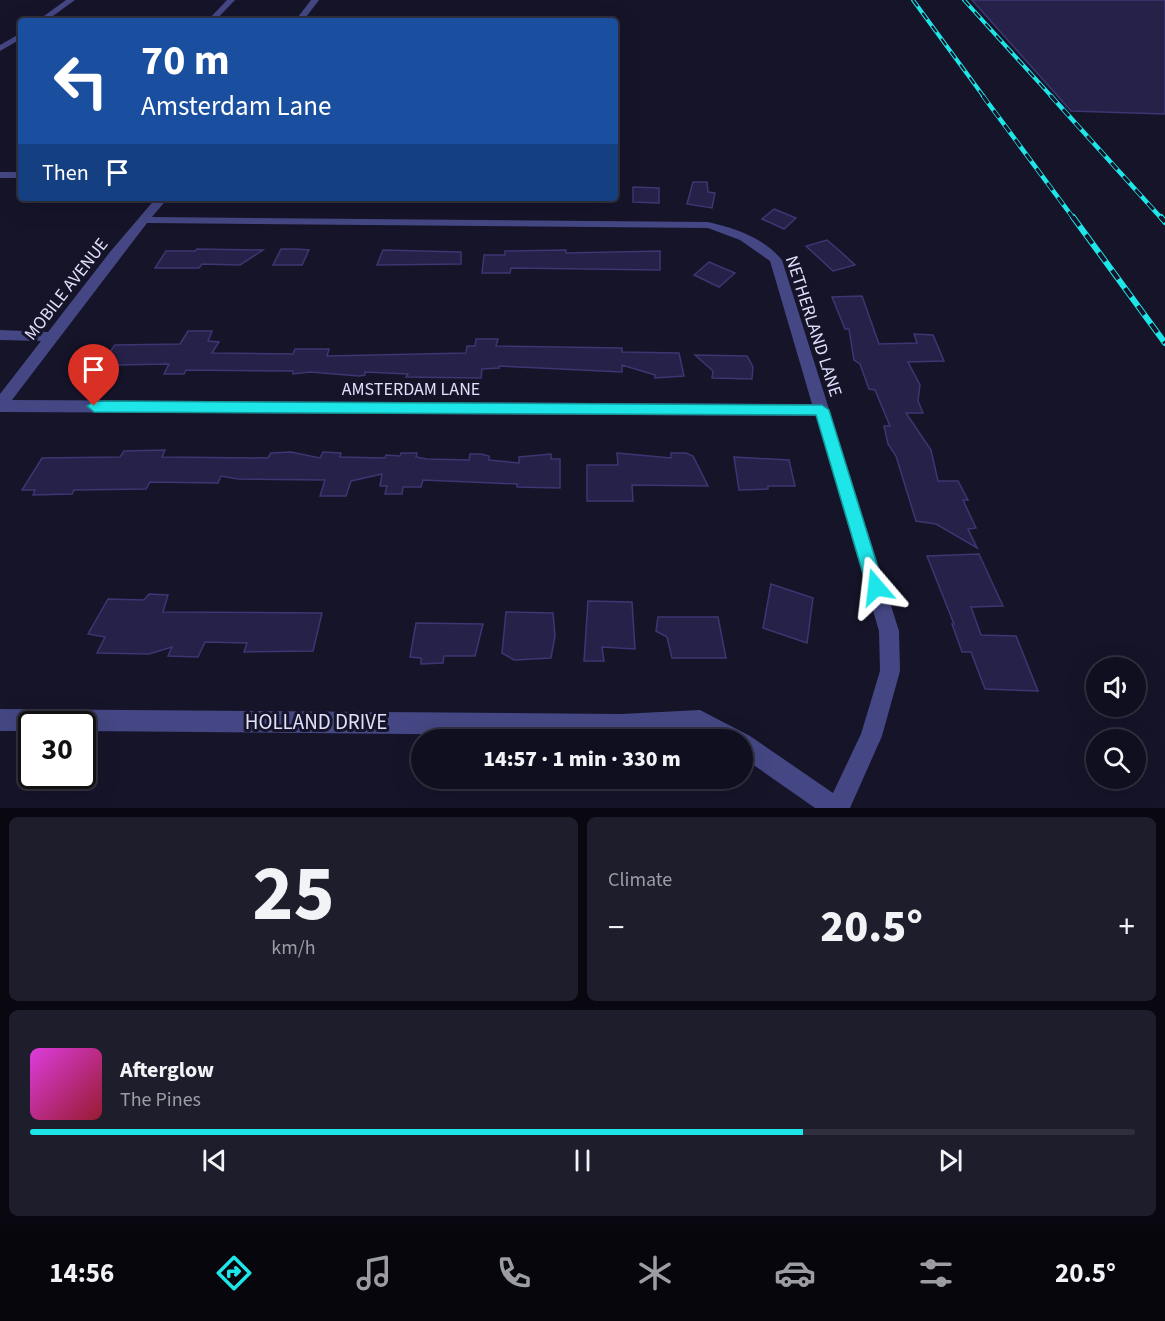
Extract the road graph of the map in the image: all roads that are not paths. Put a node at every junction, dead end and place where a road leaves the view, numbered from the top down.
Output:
1 (71, 0) edge
2 (231, 0) edge
3 (315, 0) edge
4 (45, 18) edge
5 (214, 18) edge
6 (301, 18) edge
7 (18, 37) edge
8 (0, 50) edge
9 (0, 175) edge
10 (18, 175) edge
11 (160, 201) edge
12 (144, 220) junction
13 (0, 334) edge
14 (51, 337) junction
15 (0, 405) edge
16 (822, 410) junction
17 (0, 720) edge
18 (715, 729) edge
19 (753, 751) edge
20 (836, 808) edge

1 - 4 street
2 - 5 street
3 - 6 street
7 - 8 street
9 - 10 street
11 - 12 street, MOBILE AVENUE
12 - 14 street, MOBILE AVENUE
12 - 16 street, NETHERLAND LANE
13 - 14 street
14 - 15 street, MOBILE AVENUE
15 - 16 street, AMSTERDAM LANE
16 - 20 street, NETHERLAND LANE
17 - 18 street, HOLLAND DRIVE
19 - 20 street

